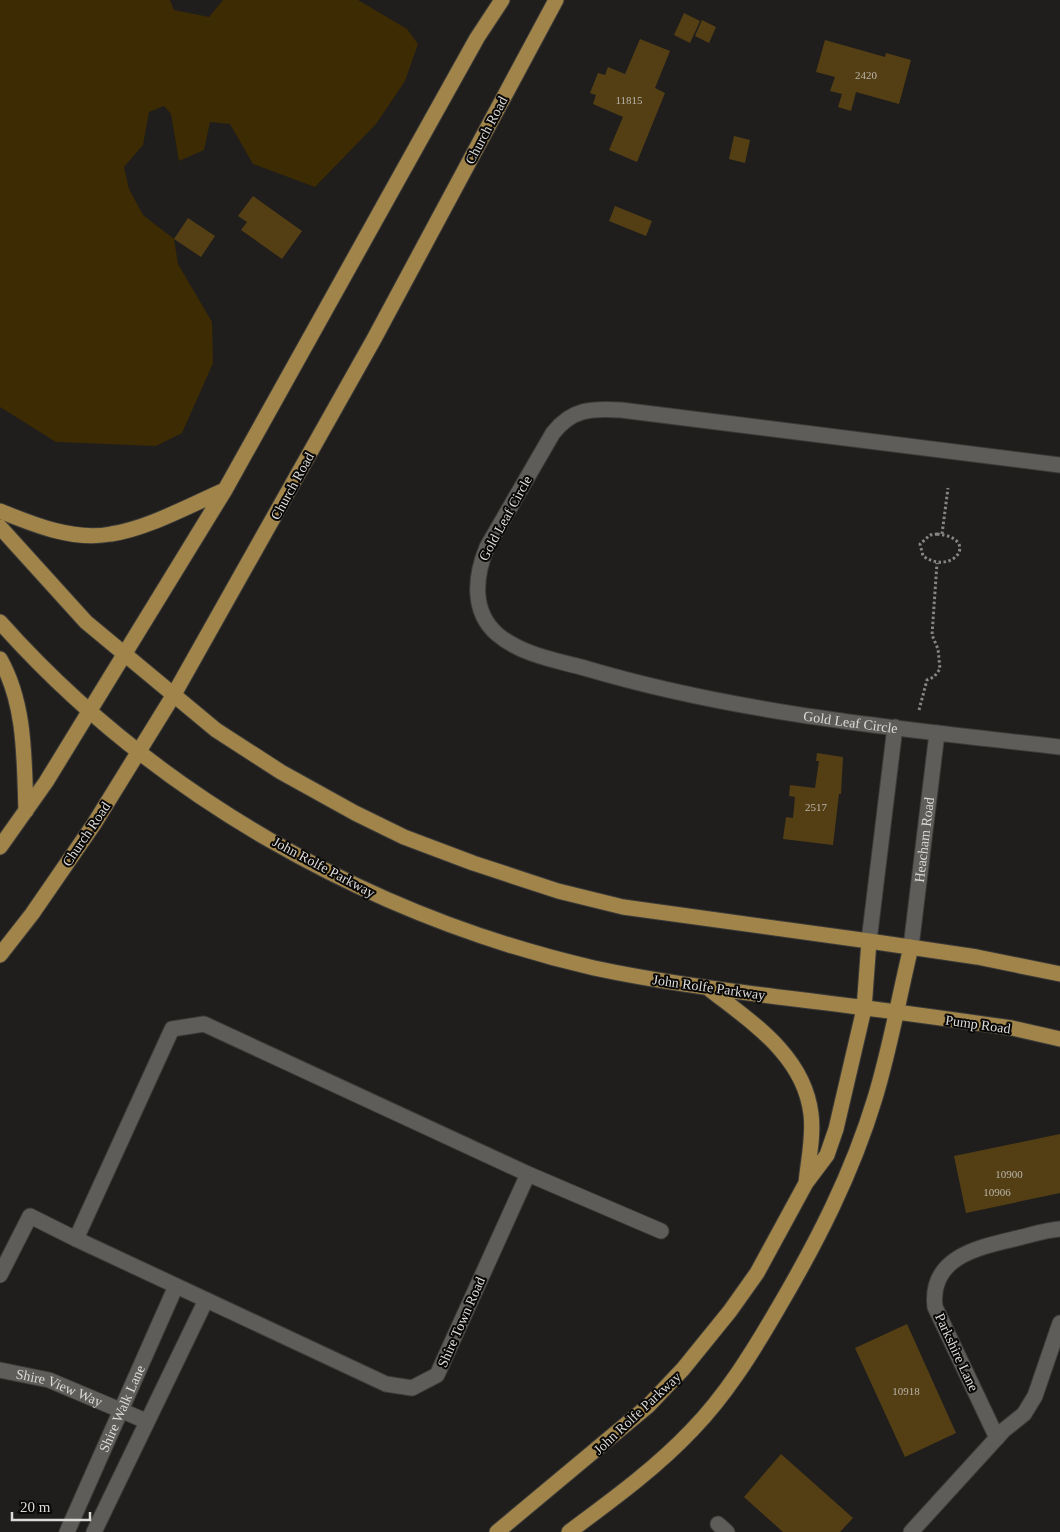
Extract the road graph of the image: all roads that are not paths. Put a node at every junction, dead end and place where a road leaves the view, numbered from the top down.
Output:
1 (502, 0) edge
2 (556, 0) edge
3 (1060, 466) edge
4 (225, 490) junction
5 (0, 511) edge
6 (0, 528) edge
7 (0, 622) edge
8 (125, 656) junction
9 (0, 659) edge
10 (173, 696) junction
11 (91, 711) junction
12 (895, 727) junction
13 (937, 733) junction
14 (1060, 747) edge
15 (139, 750) junction
16 (26, 810) junction
17 (0, 847) edge
18 (869, 941) junction
19 (911, 947) junction
20 (0, 955) edge
21 (1060, 974) edge
22 (707, 987) junction
23 (864, 1009) junction
24 (895, 1013) junction
25 (1060, 1039) edge
26 (528, 1174) junction
27 (806, 1183) junction
28 (1060, 1229) edge
29 (661, 1231) dead end
30 (76, 1239) junction
31 (0, 1275) edge
32 (176, 1286) junction
33 (206, 1300) junction
34 (1060, 1322) edge
35 (0, 1370) edge
36 (122, 1410) junction
37 (146, 1421) junction
38 (997, 1438) junction
39 (71, 1531) edge
40 (94, 1532) edge
41 (497, 1532) edge
42 (569, 1532) edge
43 (911, 1532) edge

1 - 4 main road
2 - 10 main road, Church Road
3 - 12 street, Gold Leaf Circle
4 - 5 main road
4 - 8 main road
6 - 8 main road
7 - 11 main road, John Rolfe Parkway
8 - 10 main road
8 - 11 main road
9 - 16 main road
10 - 15 main road, Church Road
10 - 18 main road
11 - 15 main road, John Rolfe Parkway
11 - 16 main road
12 - 13 street, Gold Leaf Circle
12 - 18 street
13 - 14 street, Gold Leaf Circle
13 - 19 street, Heacham Road
15 - 20 main road, Church Road
15 - 22 main road, John Rolfe Parkway
16 - 17 main road
18 - 19 main road
18 - 23 main road
19 - 21 main road
19 - 24 main road
22 - 23 main road, John Rolfe Parkway
22 - 27 main road
23 - 24 main road, Pump Road
23 - 27 main road, John Rolfe Parkway
24 - 25 main road, Pump Road
24 - 42 main road
26 - 29 street
26 - 30 street
26 - 33 street, Shire Town Road
27 - 41 main road, John Rolfe Parkway
28 - 38 street, Parkshire Lane
30 - 31 street, Shire Town Road
30 - 32 street, Shire Town Road
32 - 33 street, Shire Town Road
32 - 36 street, Shire Walk Lane
33 - 37 street, Shire Walk Lane
34 - 38 street
35 - 36 street, Shire View Way
36 - 37 street, Shire View Way
36 - 39 street, Shire Walk Lane
37 - 40 street, Shire Walk Lane
38 - 43 street

